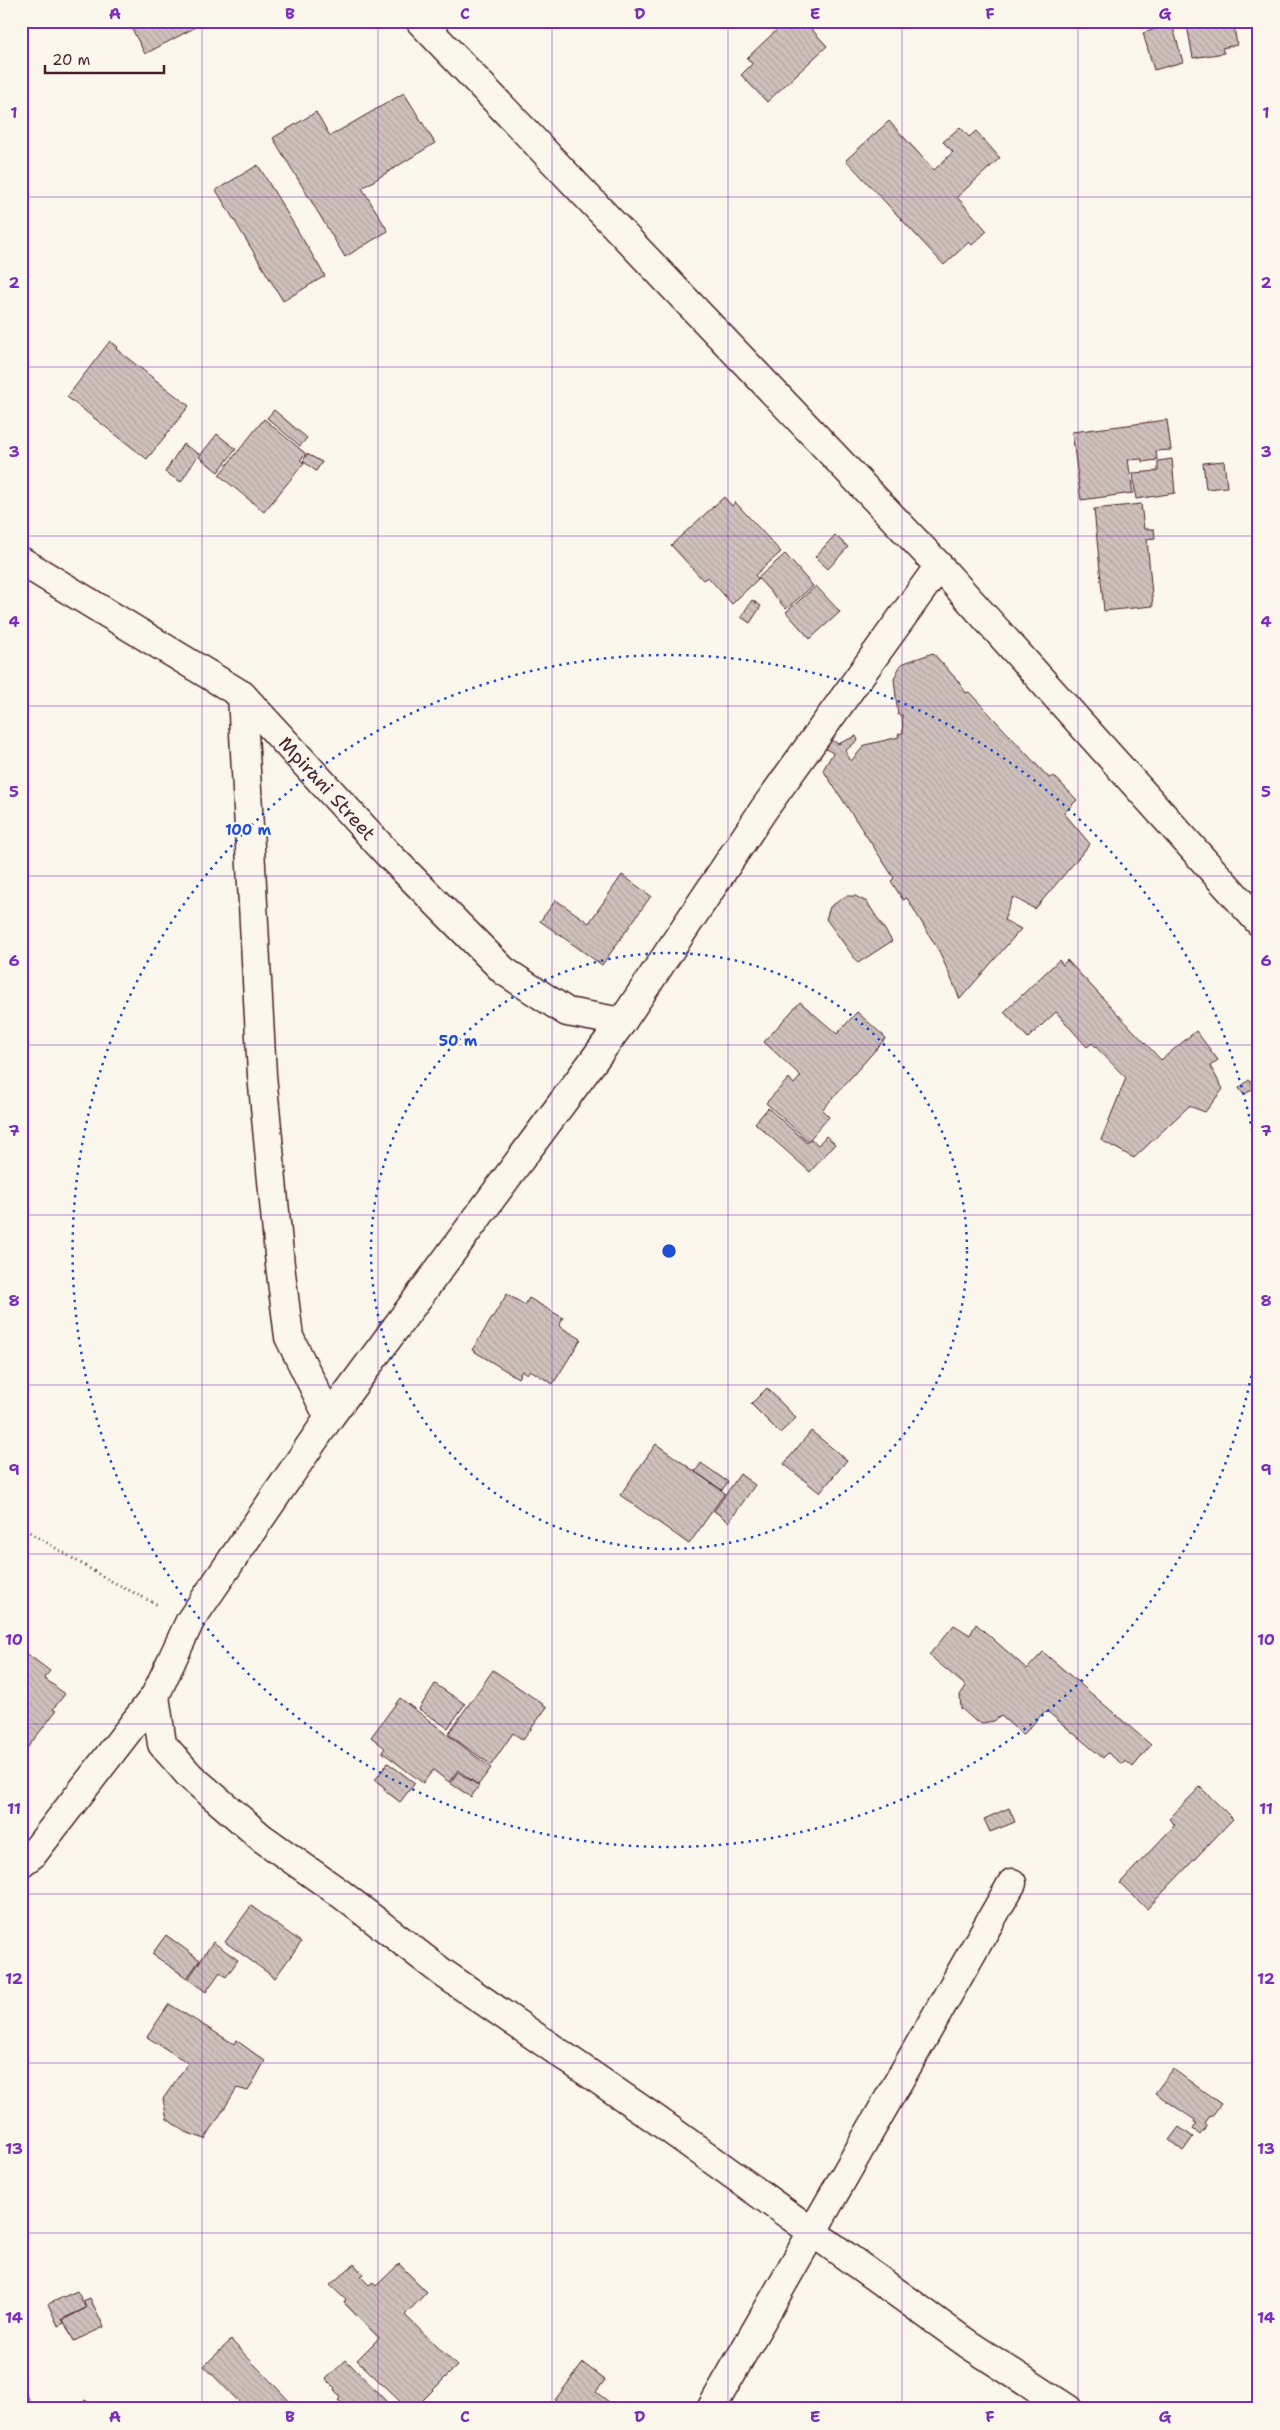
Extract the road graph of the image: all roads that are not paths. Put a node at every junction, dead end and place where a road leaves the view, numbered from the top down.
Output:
1 (420, 21) edge
2 (21, 561) edge
3 (939, 566) junction
4 (242, 695) junction
5 (1259, 922) edge
6 (622, 1022) junction
7 (329, 1418) junction
8 (155, 1696) junction
9 (21, 1863) edge
10 (1012, 1883) dead end
11 (812, 2234) junction
12 (711, 2409) edge
13 (1068, 2409) edge

1 - 3 street
2 - 4 street, Mpirani Street
3 - 5 street
3 - 6 street
4 - 6 street, Mpirani Street
4 - 7 street
6 - 7 street
7 - 8 street
8 - 9 street
8 - 11 street
10 - 11 street
11 - 12 street
11 - 13 street

